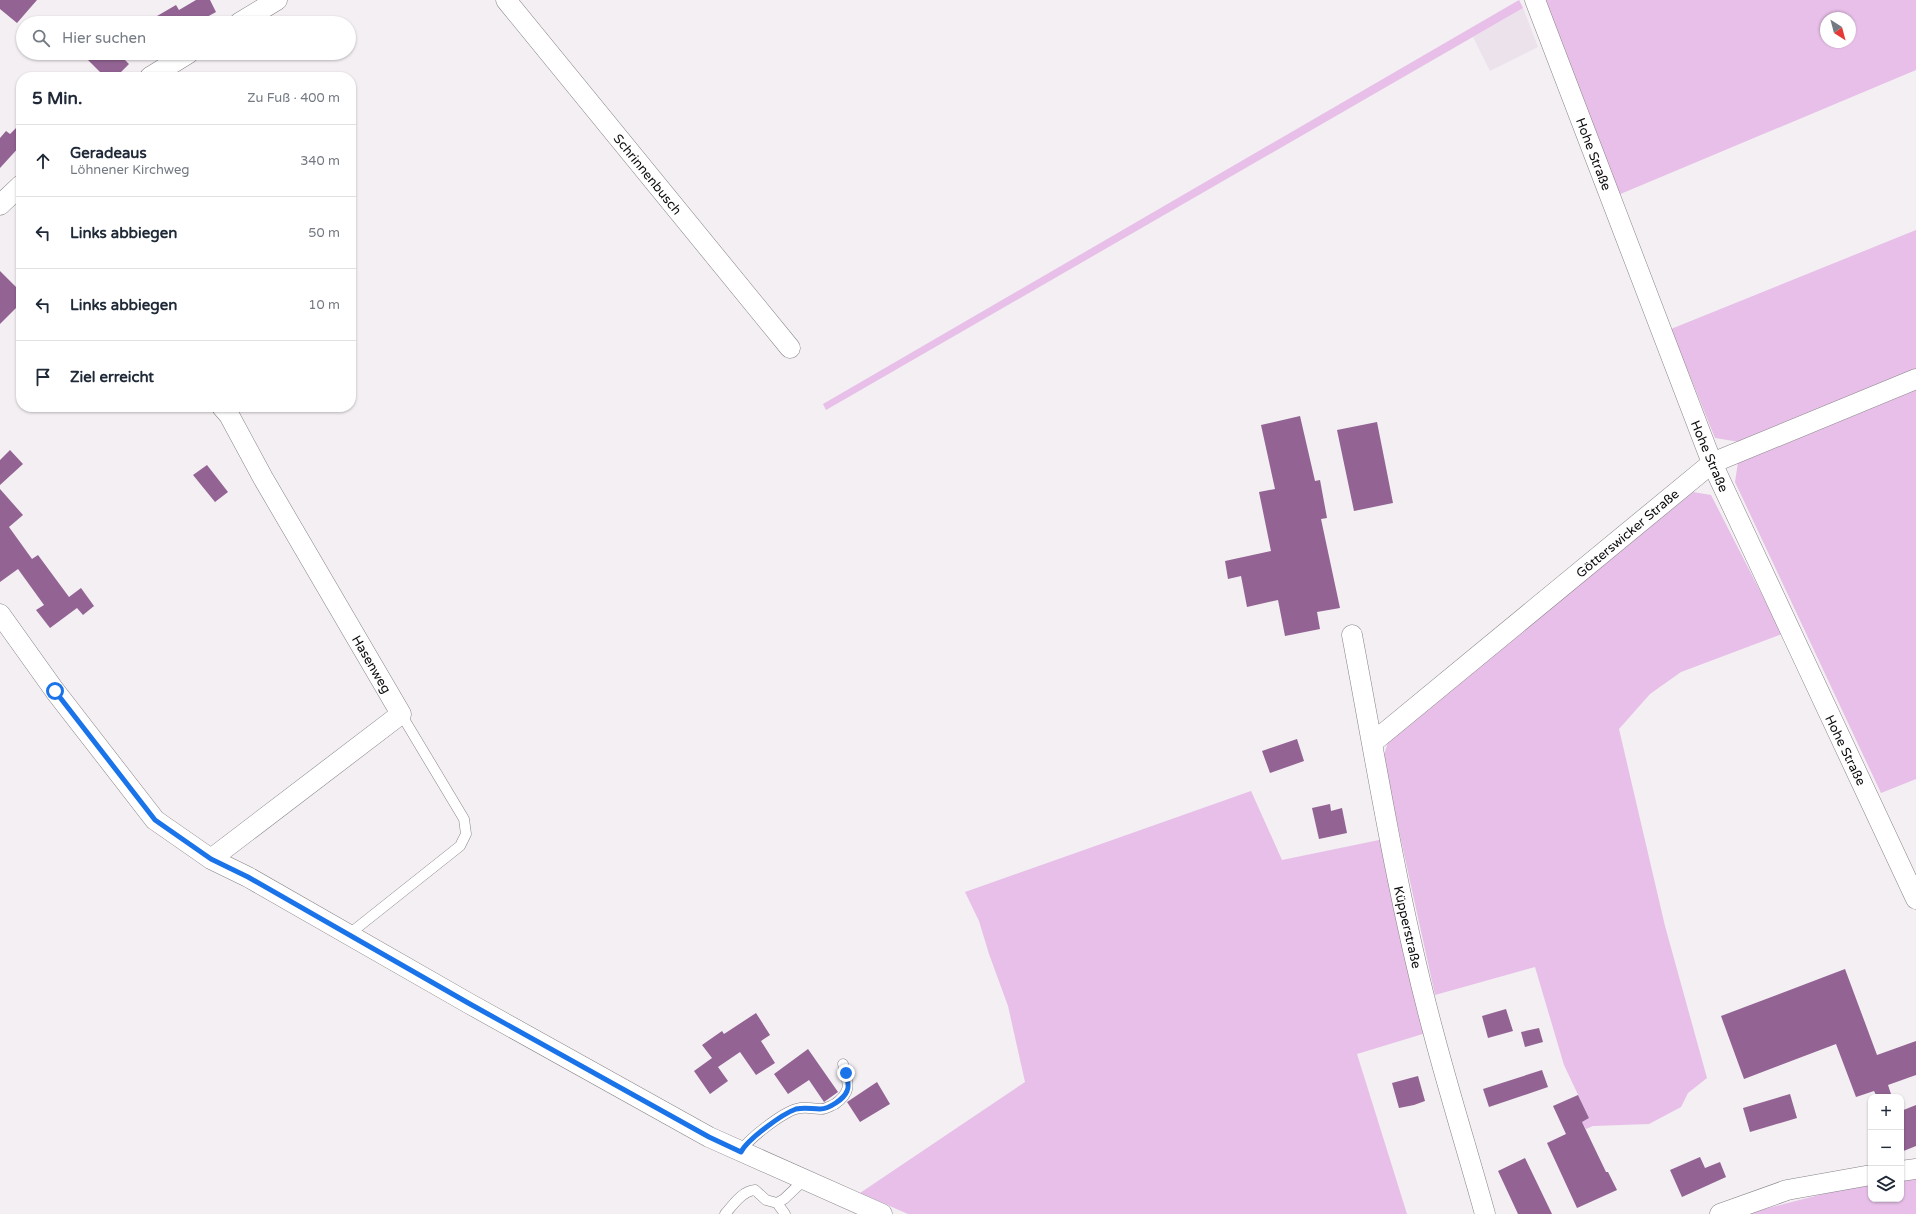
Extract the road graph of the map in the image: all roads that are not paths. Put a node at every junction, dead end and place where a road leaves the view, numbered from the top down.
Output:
1 (506, 0) edge
2 (1535, 0) edge
3 (270, 2) edge
4 (249, 16) edge
5 (178, 60) edge
6 (158, 72) edge
7 (16, 190) edge
8 (0, 205) edge
9 (790, 348) dead end
10 (1916, 379) edge
11 (227, 412) edge
12 (1712, 463) junction
13 (0, 614) edge
14 (1352, 635) dead end
15 (401, 714) junction
16 (1372, 743) junction
17 (211, 859) junction
18 (1916, 899) edge
19 (348, 935) junction
20 (843, 1064) dead end
21 (741, 1152) junction
22 (1916, 1169) edge
23 (1904, 1171) edge
24 (1868, 1176) edge
25 (804, 1180) junction
26 (778, 1203) junction
27 (878, 1213) edge
28 (725, 1214) edge
29 (785, 1214) edge
30 (1485, 1214) edge
31 (1720, 1214) edge

1 - 9 street, Schrinnenbusch
2 - 12 street, Hohe Straße
3 - 4 street
5 - 6 street
7 - 8 street
10 - 12 street, Götterswicker Straße
11 - 15 street, Hasenweg
12 - 16 street, Götterswicker Straße
12 - 18 street, Hohe Straße
13 - 17 street
14 - 16 street, Küpperstraße
15 - 17 street
15 - 19 lane
16 - 30 street, Küpperstraße
17 - 19 street
19 - 21 street
20 - 21 lane
21 - 25 street
22 - 23 street
24 - 31 street
25 - 26 lane
25 - 27 street
26 - 28 lane
26 - 29 lane

